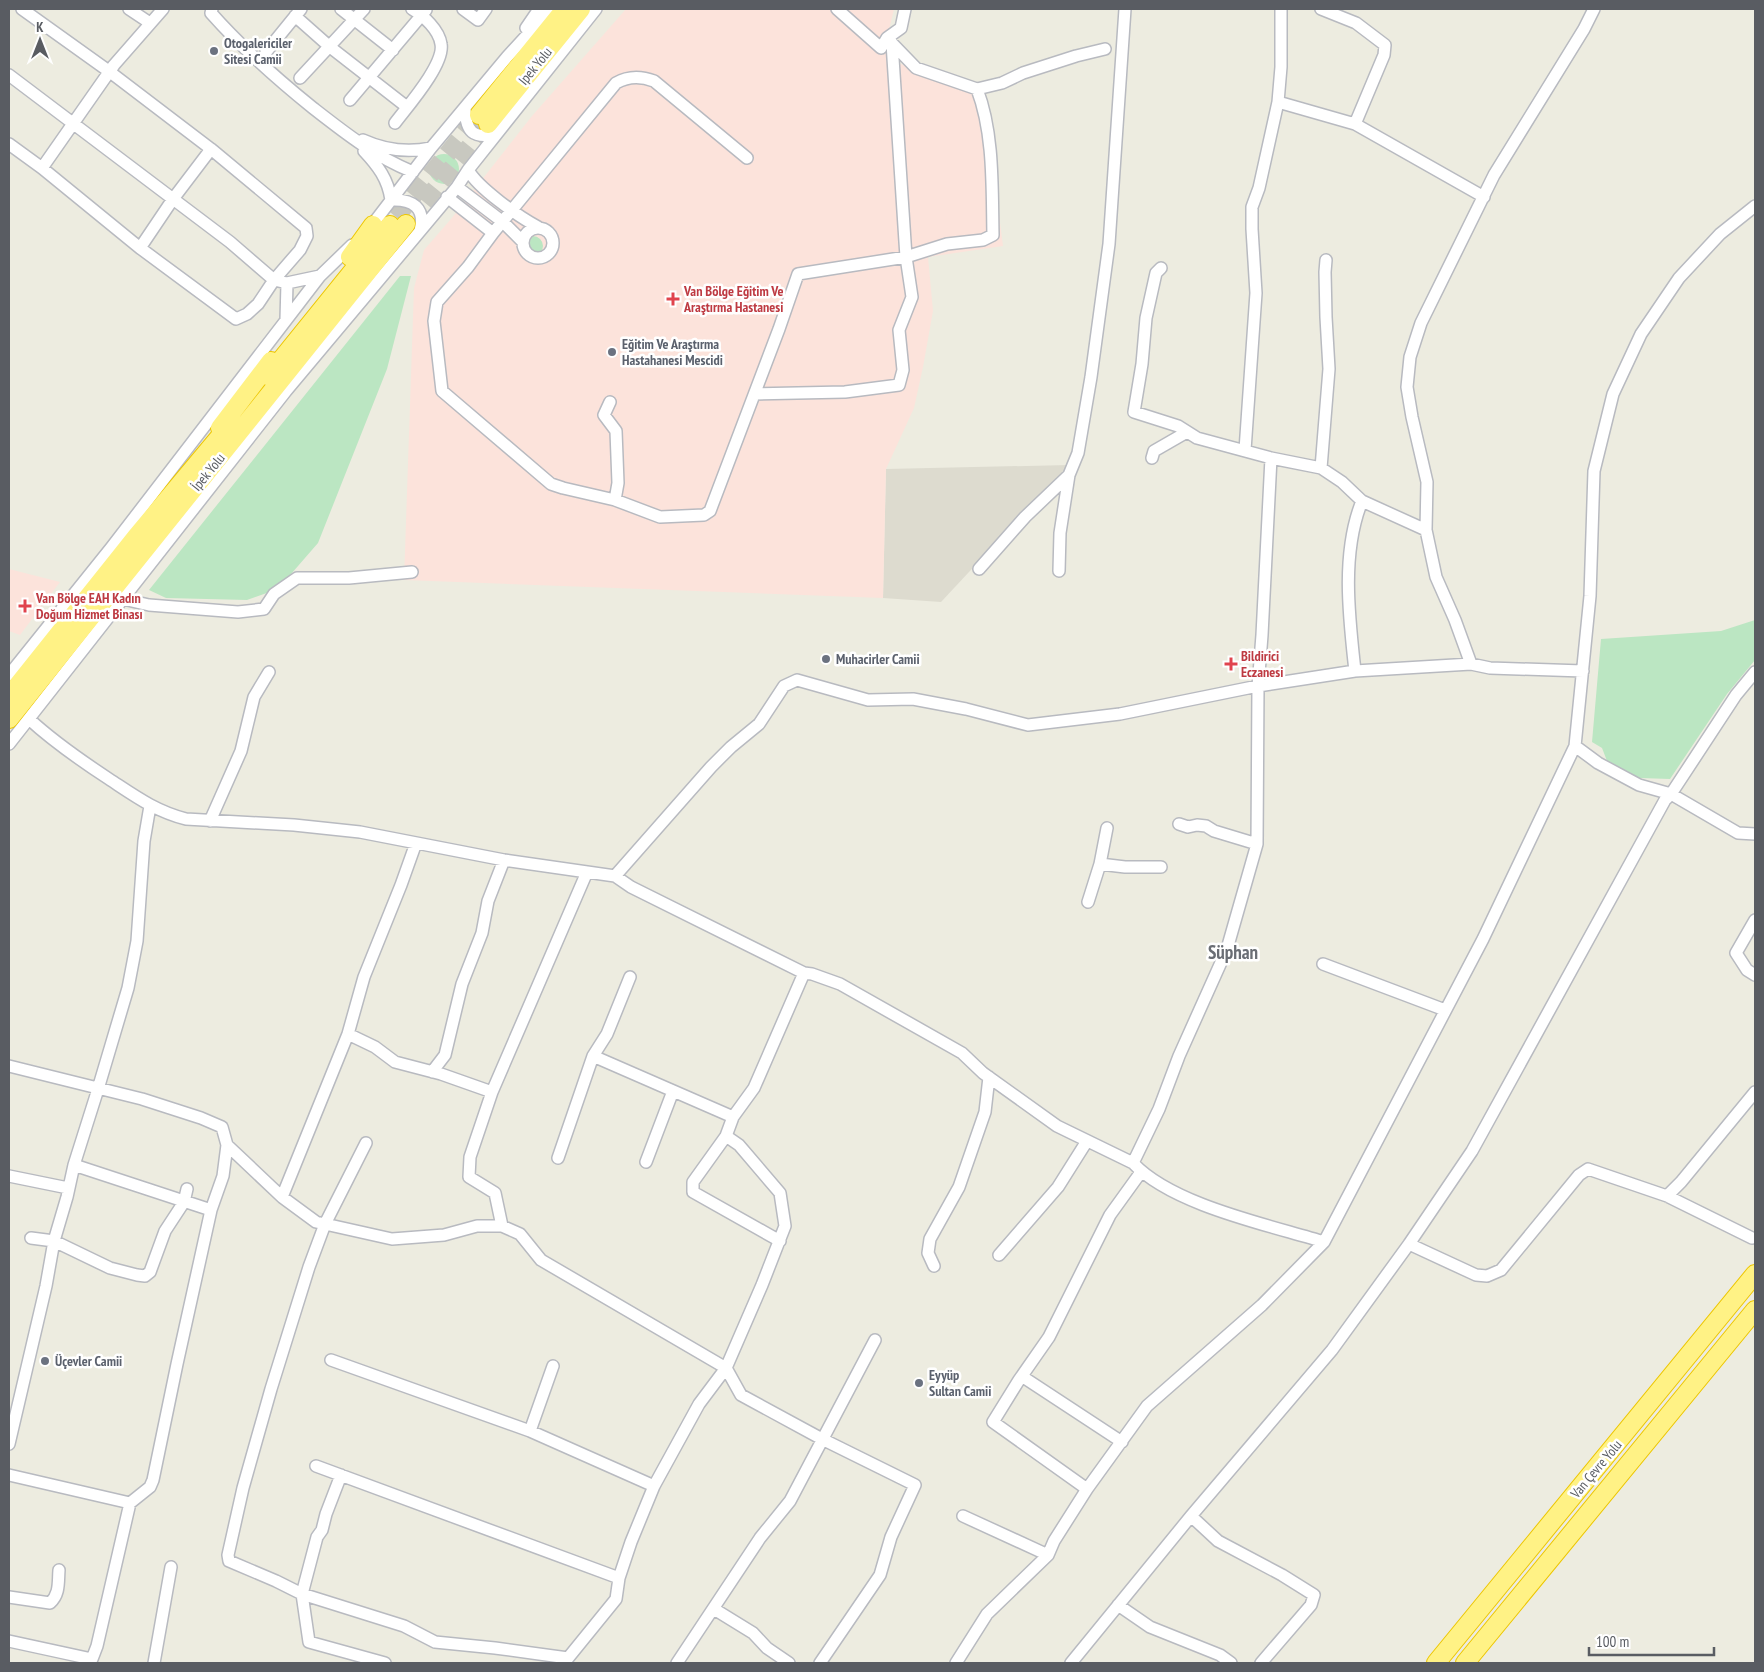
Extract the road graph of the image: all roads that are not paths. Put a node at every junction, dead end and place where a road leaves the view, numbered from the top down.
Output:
1 (22, 9) edge
2 (129, 9) edge
3 (163, 9) edge
4 (341, 9) edge
5 (364, 9) edge
6 (412, 9) edge
7 (463, 9) edge
8 (486, 9) edge
9 (539, 9) edge
10 (551, 9) edge
11 (565, 9) edge
12 (581, 9) edge
13 (596, 9) edge
14 (837, 9) edge
15 (906, 9) edge
16 (1125, 9) edge
17 (1281, 9) edge
18 (1321, 9) edge
19 (1594, 9) edge
20 (209, 10) edge
21 (298, 12) edge
22 (425, 12) edge
23 (354, 20) junction
24 (150, 24) junction
25 (890, 40) junction
26 (330, 48) junction
27 (1105, 49) dead end
28 (393, 50) junction
29 (266, 52) dead end
30 (507, 57) junction
31 (110, 72) junction
32 (9, 75) edge
33 (300, 78) dead end
34 (368, 78) junction
35 (977, 89) junction
36 (350, 100) dead end
37 (1278, 102) junction
38 (407, 108) junction
39 (482, 121) junction
40 (73, 123) junction
41 (395, 123) dead end
42 (1355, 124) junction
43 (343, 132) junction
44 (357, 143) junction
45 (9, 144) edge
46 (431, 148) junction
47 (210, 149) junction
48 (747, 158) dead end
49 (42, 168) junction
50 (468, 170) junction
51 (413, 172) junction
52 (457, 187) junction
53 (448, 197) junction
54 (1484, 197) junction
55 (173, 199) junction
56 (1755, 206) edge
57 (512, 210) junction
58 (404, 218) junction
59 (503, 222) junction
60 (373, 225) junction
61 (538, 227) junction
62 (493, 233) junction
63 (523, 242) junction
64 (140, 248) junction
65 (906, 257) junction
66 (1326, 260) dead end
67 (1161, 268) dead end
68 (320, 276) junction
69 (274, 280) junction
70 (287, 283) junction
71 (286, 320) junction
72 (755, 394) junction
73 (610, 402) dead end
74 (1187, 432) junction
75 (1245, 450) junction
76 (1152, 458) dead end
77 (1271, 458) junction
78 (1320, 468) junction
79 (1070, 475) junction
80 (615, 500) junction
81 (1362, 501) junction
82 (1426, 530) junction
83 (135, 538) junction
84 (979, 569) dead end
85 (1059, 571) dead end
86 (412, 572) dead end
87 (123, 599) junction
88 (1471, 664) junction
89 (1355, 671) junction
90 (1583, 671) junction
91 (269, 672) dead end
92 (1755, 672) edge
93 (9, 675) edge
94 (1258, 686) junction
95 (9, 696) edge
96 (9, 719) edge
97 (29, 719) junction
98 (9, 744) edge
99 (1575, 746) junction
100 (1672, 794) junction
101 (150, 806) junction
102 (210, 821) junction
103 (1179, 824) dead end
104 (1107, 828) dead end
105 (1755, 834) edge
106 (416, 843) junction
107 (1257, 844) junction
108 (504, 860) junction
109 (1100, 864) junction
110 (1161, 867) dead end
111 (587, 872) junction
112 (615, 876) junction
113 (1088, 902) dead end
114 (1755, 920) edge
115 (1323, 964) dead end
116 (804, 973) junction
117 (1755, 975) edge
118 (630, 977) dead end
119 (1445, 1010) junction
120 (348, 1034) junction
121 (593, 1056) junction
122 (9, 1066) edge
123 (432, 1072) junction
124 (989, 1077) junction
125 (98, 1089) junction
126 (673, 1091) junction
127 (492, 1092) junction
128 (1755, 1092) edge
129 (733, 1117) junction
130 (726, 1136) junction
131 (1087, 1141) junction
132 (366, 1143) dead end
133 (227, 1145) junction
134 (558, 1158) dead end
135 (646, 1162) dead end
136 (1133, 1163) junction
137 (74, 1165) junction
138 (1141, 1172) junction
139 (9, 1176) edge
140 (68, 1188) junction
141 (187, 1189) dead end
142 (1667, 1196) junction
143 (282, 1198) junction
144 (184, 1202) junction
145 (211, 1210) junction
146 (325, 1224) junction
147 (502, 1226) junction
148 (31, 1238) dead end
149 (1752, 1238) dead end
150 (54, 1241) junction
151 (780, 1241) junction
152 (1324, 1242) junction
153 (1410, 1244) junction
154 (998, 1255) dead end
155 (934, 1266) dead end
156 (1755, 1274) edge
157 (1755, 1310) edge
158 (875, 1340) dead end
159 (330, 1360) dead end
160 (553, 1366) dead end
161 (726, 1368) junction
162 (1022, 1377) junction
163 (530, 1431) junction
164 (822, 1439) junction
165 (1122, 1442) junction
166 (9, 1444) edge
167 (316, 1466) dead end
168 (9, 1474) edge
169 (341, 1475) junction
170 (654, 1486) junction
171 (1087, 1490) junction
172 (130, 1502) junction
173 (964, 1516) dead end
174 (1190, 1516) junction
175 (1048, 1556) junction
176 (170, 1567) dead end
177 (58, 1570) dead end
178 (619, 1578) junction
179 (302, 1594) junction
180 (9, 1597) edge
181 (1118, 1606) junction
182 (714, 1608) junction
183 (9, 1641) edge
184 (570, 1660) edge
185 (154, 1663) edge
186 (385, 1663) edge
187 (677, 1663) edge
188 (789, 1663) edge
189 (820, 1663) edge
190 (956, 1663) edge
191 (1071, 1663) edge
192 (1231, 1663) edge
193 (1261, 1663) edge
194 (1436, 1663) edge
195 (1465, 1663) edge

1 - 31 street
2 - 24 street
3 - 24 street
4 - 23 street
5 - 23 street
6 - 22 street
7 - 8 street
9 - 30 street
10 - 30 street
11 - 39 highway, Ipek Yolu
12 - 39 highway, Ipek Yolu
13 - 39 street
14 - 25 street
15 - 25 street
16 - 79 street
17 - 37 street
18 - 42 street
19 - 54 street
20 - 43 street
21 - 26 street
21 - 29 street
22 - 28 street
22 - 38 street
23 - 26 street
23 - 28 street
24 - 31 street
25 - 35 street
25 - 65 street
26 - 33 street
26 - 34 street
27 - 35 street
28 - 34 street
30 - 39 street
31 - 40 street
31 - 47 street
32 - 40 street
34 - 36 street
34 - 38 street
35 - 65 street
37 - 42 street
37 - 75 street
38 - 41 street
39 - 46 street
39 - 50 street
40 - 49 street
40 - 55 street
42 - 54 street
43 - 44 street
43 - 46 street
44 - 51 street
44 - 58 street
45 - 49 street
46 - 51 street
47 - 55 street
47 - 69 street
48 - 57 street
49 - 64 street
50 - 52 street
50 - 57 street
51 - 58 street
52 - 53 street
52 - 59 street
53 - 58 street
53 - 62 street
54 - 82 street
55 - 64 street
55 - 69 street
56 - 90 street
57 - 59 street
57 - 61 street
58 - 60 street
58 - 83 highway, İpek Yolu
58 - 87 street
58 - 96 highway, İpek Yolu
59 - 62 street
59 - 63 street
60 - 68 street
60 - 83 highway
61 - 63 street
61 - 63 street
62 - 80 street
64 - 69 street
65 - 72 street
65 - 72 street
66 - 78 street
67 - 74 street
68 - 70 street
68 - 71 street
69 - 70 street
70 - 71 street
71 - 93 street
72 - 80 street
73 - 80 street
74 - 75 street
74 - 76 street
75 - 77 street
77 - 78 street
77 - 94 street
78 - 81 street
79 - 84 street
79 - 85 street
81 - 82 street
81 - 89 street
82 - 88 street
83 - 95 highway, İpek Yolu
86 - 87 street
87 - 97 street
88 - 89 street
88 - 90 street
89 - 94 street
90 - 99 street
91 - 102 street
92 - 100 street
94 - 107 street
94 - 112 street
97 - 98 street
97 - 101 street
99 - 100 street
99 - 119 street
100 - 105 street
100 - 153 street
101 - 102 street
101 - 125 street
102 - 106 street
103 - 107 street
104 - 109 street
106 - 108 street
106 - 120 street
107 - 136 street
108 - 111 street
108 - 123 street
109 - 110 street
109 - 113 street
111 - 112 street
111 - 127 street
112 - 116 street
114 - 117 street
115 - 119 street
116 - 124 street
116 - 129 street
118 - 121 street
119 - 152 street
120 - 123 street
120 - 143 street
121 - 126 street
121 - 134 street
122 - 125 street
123 - 127 street
124 - 131 street
124 - 155 street
125 - 133 street
125 - 137 street
126 - 129 street
126 - 135 street
127 - 147 street
128 - 142 street
129 - 130 street
130 - 151 street
130 - 151 street
131 - 136 street
131 - 154 street
132 - 146 street
133 - 143 street
133 - 145 street
136 - 138 street
137 - 140 street
137 - 144 street
138 - 152 street
138 - 162 street
139 - 140 street
140 - 150 street
141 - 144 street
142 - 149 street
142 - 153 street
143 - 146 street
144 - 145 street
144 - 150 street
145 - 172 street
146 - 147 street
146 - 179 street
147 - 161 street
148 - 150 street
150 - 166 street
151 - 161 street
152 - 165 street
153 - 174 street
156 - 194 highway, Van Çevre Yolu
157 - 195 highway, Van Çevre Yolu
158 - 164 street
159 - 163 street
160 - 163 street
161 - 164 street
161 - 170 street
162 - 165 street
162 - 171 street
163 - 170 street
164 - 182 street
164 - 189 street
165 - 171 street
167 - 169 street
168 - 172 street
169 - 178 street
169 - 179 street
170 - 178 street
171 - 175 street
172 - 183 street
173 - 175 street
174 - 181 street
174 - 193 street
175 - 190 street
176 - 185 street
177 - 180 street
178 - 184 street
179 - 184 street
179 - 186 street
181 - 191 street
181 - 192 street
182 - 187 street
182 - 188 street

